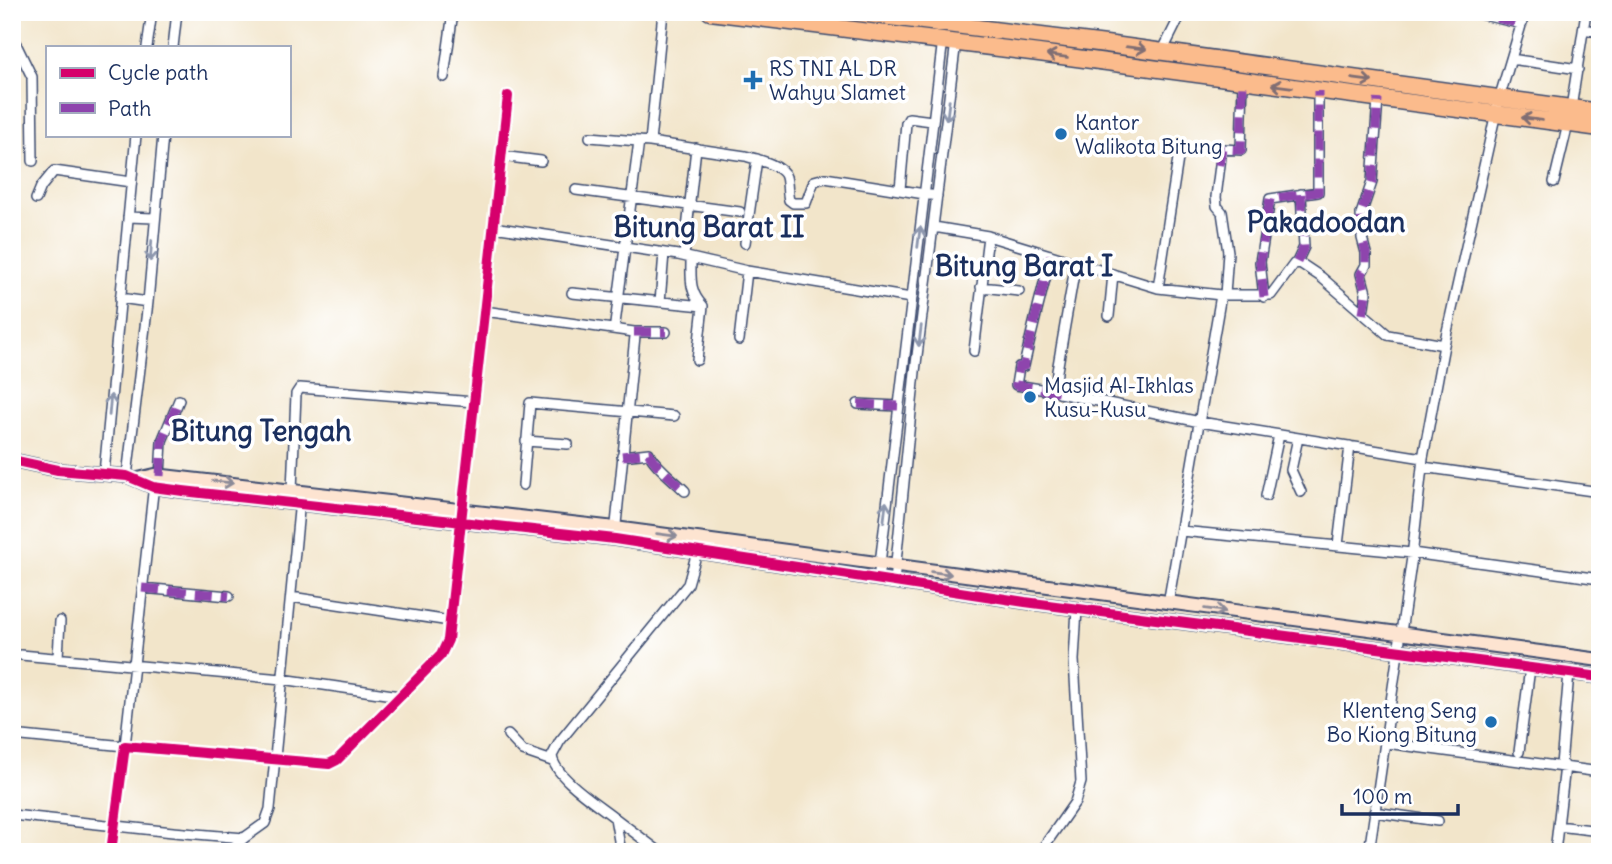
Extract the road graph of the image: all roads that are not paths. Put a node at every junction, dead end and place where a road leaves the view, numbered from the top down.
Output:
1 (152, 12) edge
2 (177, 12) edge
3 (453, 12) edge
4 (663, 12) edge
5 (710, 12) edge
6 (850, 12) edge
7 (1182, 12) edge
8 (1471, 12) edge
9 (1525, 12) edge
10 (1586, 12) edge
11 (789, 17) edge
12 (952, 18) edge
13 (1522, 23) junction
14 (1584, 29) junction
15 (1600, 32) edge
16 (12, 36) edge
17 (949, 42) junction
18 (147, 46) edge
19 (173, 46) edge
20 (1162, 52) junction
21 (1511, 58) junction
22 (1578, 69) junction
23 (444, 77) dead end
24 (1243, 81) junction
25 (1318, 91) junction
26 (508, 96) dead end
27 (1378, 99) junction
28 (1498, 106) junction
29 (1600, 112) edge
30 (1570, 116) junction
31 (932, 121) junction
32 (1600, 128) edge
33 (136, 136) edge
34 (163, 136) edge
35 (590, 136) dead end
36 (644, 141) junction
37 (696, 148) junction
38 (1178, 152) dead end
39 (501, 156) junction
40 (757, 159) junction
41 (541, 160) dead end
42 (33, 161) dead end
43 (131, 182) junction
44 (1554, 182) dead end
45 (900, 189) junction
46 (576, 190) dead end
47 (924, 194) junction
48 (1301, 194) junction
49 (937, 196) junction
50 (633, 197) junction
51 (36, 198) dead end
52 (691, 206) junction
53 (740, 212) dead end
54 (128, 217) junction
55 (154, 218) junction
56 (493, 227) junction
57 (934, 228) junction
58 (988, 236) junction
59 (745, 243) dead end
60 (627, 248) junction
61 (664, 253) junction
62 (1051, 255) junction
63 (688, 258) junction
64 (1076, 262) junction
65 (1297, 262) junction
66 (747, 271) junction
67 (1113, 274) junction
68 (981, 287) junction
69 (1158, 288) junction
70 (1019, 291) dead end
71 (572, 293) dead end
72 (1223, 295) junction
73 (1264, 297) junction
74 (120, 298) junction
75 (618, 298) junction
76 (911, 298) junction
77 (148, 302) junction
78 (660, 302) junction
79 (703, 306) junction
80 (484, 311) junction
81 (1363, 314) junction
82 (1109, 316) dead end
83 (615, 324) dead end
84 (634, 332) junction
85 (666, 332) dead end
86 (739, 340) dead end
87 (1444, 345) junction
88 (974, 351) dead end
89 (697, 360) dead end
90 (902, 370) junction
91 (915, 372) junction
92 (1058, 392) junction
93 (179, 400) dead end
94 (474, 402) junction
95 (858, 404) dead end
96 (898, 406) junction
97 (626, 412) junction
98 (674, 416) dead end
99 (1200, 422) junction
100 (1279, 435) junction
101 (1298, 438) junction
102 (526, 441) junction
103 (568, 444) dead end
104 (1350, 446) junction
105 (622, 456) junction
106 (12, 460) edge
107 (891, 463) junction
108 (1423, 463) junction
109 (905, 464) junction
110 (104, 473) junction
111 (132, 477) junction
112 (156, 479) junction
113 (523, 485) dead end
114 (684, 491) dead end
115 (1301, 492) dead end
116 (1600, 492) edge
117 (298, 495) junction
118 (1266, 496) dead end
119 (461, 515) junction
120 (1181, 531) junction
121 (615, 534) junction
122 (1338, 545) junction
123 (697, 552) junction
124 (1412, 553) junction
125 (879, 564) junction
126 (896, 566) junction
127 (1600, 579) edge
128 (878, 580) junction
129 (894, 582) junction
130 (142, 588) junction
131 (229, 596) dead end
132 (291, 597) junction
133 (1168, 604) junction
134 (1077, 609) junction
135 (60, 621) dead end
136 (450, 621) junction
137 (1400, 634) junction
138 (1398, 650) junction
139 (1527, 650) junction
140 (21, 655) dead end
141 (58, 657) junction
142 (1600, 660) edge
143 (134, 664) junction
144 (1527, 667) junction
145 (1569, 673) junction
146 (1600, 677) edge
147 (282, 679) junction
148 (400, 696) junction
149 (12, 735) edge
150 (508, 735) dead end
151 (1386, 743) junction
152 (125, 746) junction
153 (1518, 752) dead end
154 (274, 760) junction
155 (552, 761) junction
156 (1563, 766) junction
157 (1600, 772) edge
158 (1374, 812) junction
159 (12, 815) edge
160 (615, 818) junction
161 (1438, 821) dead end
162 (115, 826) junction
163 (1558, 826) junction
164 (1600, 831) edge
165 (244, 838) junction
166 (111, 852) edge
167 (228, 852) edge
168 (621, 852) edge
169 (660, 852) edge
170 (1040, 852) edge
171 (1369, 852) edge
172 (1555, 852) edge

1 - 18 street
2 - 19 street
3 - 23 street
4 - 36 street
5 - 11 highway
6 - 12 highway
7 - 20 street
8 - 13 street
9 - 13 street
10 - 14 street
11 - 17 highway
12 - 17 street
12 -> 20 highway
13 - 21 street
14 - 15 street
14 - 22 street
16 - 42 street
24 -> 17 highway
17 - 31 street
17 -> 49 street
20 -> 28 highway
21 - 22 street
21 - 28 street
22 - 30 street
25 -> 24 highway
24 - 72 street
25 - 27 highway
25 - 48 street
26 - 39 street
27 - 28 highway
27 - 81 street
28 - 30 highway
28 - 87 street
29 - 30 highway
30 - 32 highway
30 - 44 street
31 - 45 street
31 - 47 street
33 - 43 street
34 - 55 street
35 - 36 street
36 - 37 street
36 - 50 street
37 - 40 street
37 - 52 street
38 - 69 street
39 - 41 street
39 - 56 street
40 - 45 street
40 - 59 street
43 - 51 street
43 - 54 street
45 - 47 street
46 - 50 street
47 - 49 street
76 -> 47 street
48 - 65 street
48 - 73 street
49 - 57 street
50 - 52 street
50 - 60 street
52 - 53 street
52 - 63 street
54 - 55 street
54 - 74 street
55 -> 77 street
56 - 60 street
56 - 80 street
57 - 58 street
57 -> 91 street
58 - 62 street
58 - 68 street
60 - 61 street
60 - 75 street
61 - 63 street
61 - 78 street
62 - 64 street
62 - 92 street
63 - 66 street
63 - 79 street
64 - 67 street
64 - 92 street
65 - 73 street
65 - 81 street
66 - 76 street
66 - 86 street
67 - 69 street
67 - 82 street
68 - 70 street
68 - 88 street
69 - 72 street
71 - 75 street
72 - 73 street
72 - 99 street
74 - 77 street
110 -> 74 street
75 - 78 street
75 - 83 street
76 - 90 street
77 - 111 street
78 - 79 street
79 - 89 street
80 - 84 street
80 - 94 street
81 - 87 street
84 - 85 street
84 - 97 street
87 - 108 street
90 - 91 street
90 - 96 street
91 - 109 street
92 - 99 street
93 - 112 street
94 - 117 street
94 - 119 street
95 - 96 street
96 - 107 street
97 - 98 street
97 - 102 street
97 - 105 street
99 - 100 street
99 - 120 street
100 - 101 street
100 - 118 street
101 - 104 street
101 - 115 street
102 - 103 street
102 - 113 street
104 - 108 street
104 - 122 street
105 - 114 street
105 - 121 street
106 - 110 street
107 - 109 street
125 -> 107 street
108 - 116 street
108 - 124 street
109 - 126 street
110 - 111 street
111 - 112 street
112 - 117 street
112 - 130 street
117 - 119 street
117 - 132 street
119 - 121 street
119 - 136 street
120 - 122 street
120 - 133 street
121 - 123 street
121 -> 125 street
122 - 124 street
123 - 128 street
123 - 155 street
124 - 127 street
124 - 137 street
125 - 126 street
125 - 128 street
126 - 129 street
126 -> 133 street
128 - 129 street
129 - 134 street
130 - 131 street
130 - 143 street
132 - 136 street
132 - 147 street
133 -> 137 street
134 - 138 street
134 - 170 street
135 - 141 street
136 - 148 street
137 - 138 street
137 - 139 street
138 - 144 street
138 - 151 street
139 - 142 street
139 - 144 street
140 - 141 street
141 - 143 street
143 - 147 street
143 - 152 street
144 - 145 street
144 - 153 street
145 - 146 street
145 - 156 street
147 - 148 street
147 - 154 street
148 - 154 street
149 - 152 street
150 - 155 street
151 - 156 street
151 - 158 street
152 - 154 street
152 - 162 street
154 - 165 street
155 - 160 street
156 - 157 street
156 - 163 street
158 - 161 street
158 - 171 street
159 - 162 street
160 - 168 street
160 - 169 street
162 - 165 street
162 - 166 street
163 - 164 street
163 - 172 street
165 - 167 street

